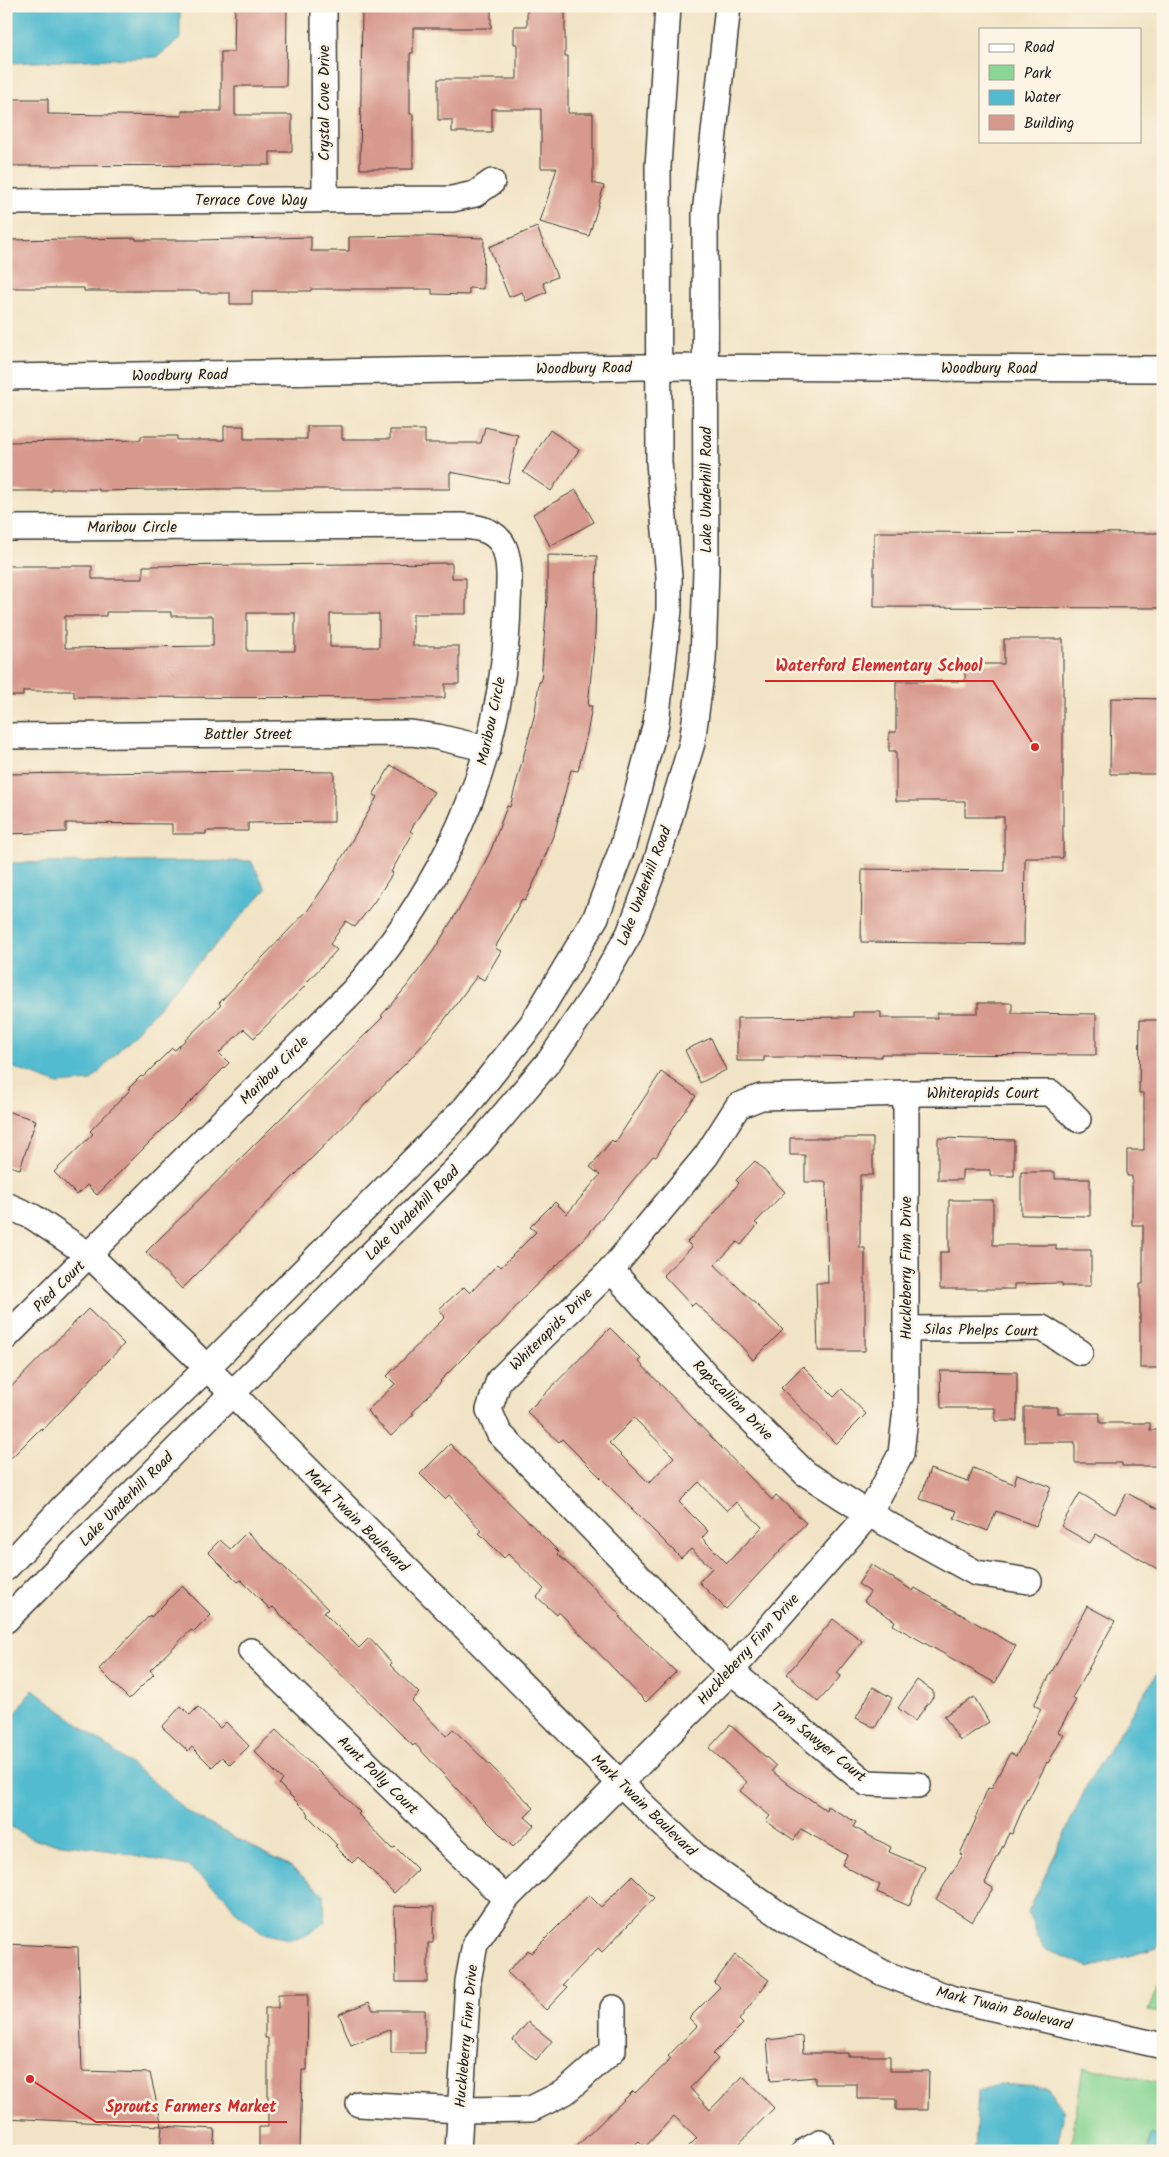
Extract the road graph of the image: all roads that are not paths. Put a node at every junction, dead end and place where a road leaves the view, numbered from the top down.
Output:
1 (324, 6) edge
2 (668, 6) edge
3 (728, 6) edge
4 (492, 182) dead end
5 (325, 199) junction
6 (6, 202) edge
7 (658, 368) junction
8 (706, 368) junction
9 (1163, 368) edge
10 (6, 377) edge
11 (6, 528) edge
12 (6, 736) edge
13 (488, 749) junction
14 (906, 1093) junction
15 (1078, 1120) dead end
16 (6, 1205) edge
17 (90, 1255) junction
18 (611, 1270) junction
19 (906, 1329) junction
20 (6, 1337) edge
21 (1080, 1352) dead end
22 (206, 1368) junction
23 (232, 1393) junction
24 (869, 1514) junction
25 (6, 1568) edge
26 (1030, 1581) dead end
27 (6, 1620) edge
28 (251, 1651) dead end
29 (731, 1671) junction
30 (620, 1784) junction
31 (918, 1785) dead end
32 (506, 1899) junction
33 (613, 2008) dead end
34 (1163, 2046) edge
35 (359, 2104) dead end
36 (459, 2110) junction
37 (458, 2151) edge

1 - 5 street, Crystal Cove Drive
2 - 7 street
3 - 8 street, Lake Underhill Road
4 - 5 street, Terrace Cove Way
5 - 6 street, Terrace Cove Way
7 - 8 street, Woodbury Road
7 - 10 street, Woodbury Road
7 - 22 street
8 - 9 street, Woodbury Road
8 - 23 street, Lake Underhill Road
11 - 13 street, Maribou Circle
12 - 13 street, Battler Street
13 - 17 street, Maribou Circle
14 - 15 street, Whiterapids Court
14 - 18 street, Whiterapids Drive
14 - 19 street, Huckleberry Finn Drive
16 - 17 street
17 - 20 street, Pied Court
17 - 22 street
18 - 24 street, Rapscallion Drive
18 - 29 street, Whiterapids Drive
19 - 21 street, Silas Phelps Court
19 - 24 street, Huckleberry Finn Drive
22 - 23 street
22 - 25 street
23 - 27 street, Lake Underhill Road
23 - 30 street, Mark Twain Boulevard
24 - 26 street, Rapscallion Drive
24 - 29 street, Huckleberry Finn Drive
28 - 32 street, Aunt Polly Court
29 - 30 street, Huckleberry Finn Drive
29 - 31 street, Tom Sawyer Court
30 - 32 street, Huckleberry Finn Drive
30 - 34 street, Mark Twain Boulevard
32 - 36 street, Huckleberry Finn Drive
33 - 36 street
35 - 36 street
36 - 37 street, Huckleberry Finn Drive

